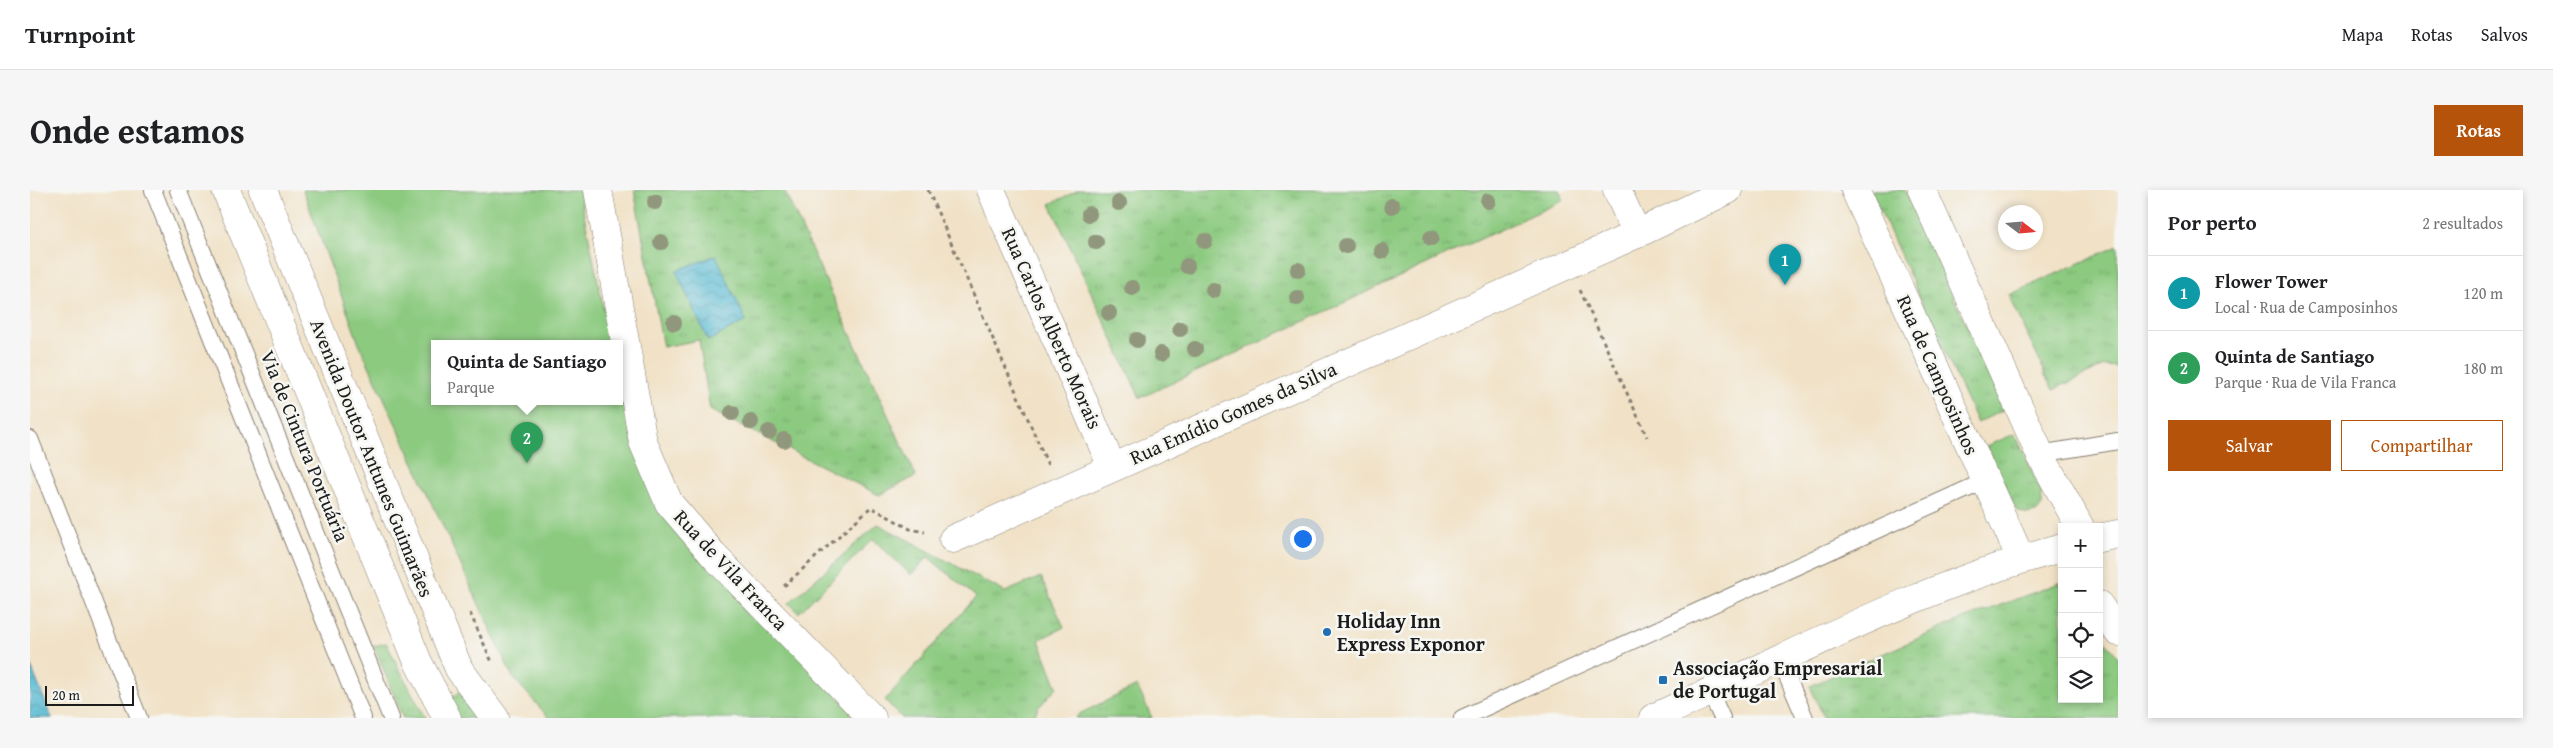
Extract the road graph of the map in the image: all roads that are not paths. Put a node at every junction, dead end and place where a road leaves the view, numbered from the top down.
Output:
1 (153, 190) edge
2 (178, 190) edge
3 (226, 190) edge
4 (263, 190) edge
5 (598, 190) edge
6 (991, 190) edge
7 (1617, 190) edge
8 (1728, 190) edge
9 (1855, 190) edge
10 (1922, 190) edge
11 (1637, 234) junction
12 (30, 439) edge
13 (2118, 441) edge
14 (2040, 454) junction
15 (1112, 467) junction
16 (1985, 481) junction
17 (2078, 523) edge
18 (2118, 534) edge
19 (2103, 537) edge
20 (952, 539) road end
21 (2058, 549) edge
22 (2021, 559) junction
23 (2103, 611) edge
24 (2118, 632) edge
25 (1780, 660) junction
26 (1710, 692) junction
27 (139, 718) edge
28 (364, 718) edge
29 (392, 718) edge
30 (447, 718) edge
31 (495, 718) edge
32 (872, 718) edge
33 (1462, 718) edge
34 (1653, 718) edge
35 (1722, 718) edge
36 (1805, 718) edge

1 - 28 lane
2 - 29 lane, Via de Cintura Portuária
3 - 30 street, Avenida Doutor Antunes Guimarães
4 - 31 street, Avenida Doutor Antunes Guimarães
5 - 32 street, Rua de Vila Franca
6 - 15 street, Rua Carlos Alberto Morais
7 - 11 street
8 - 11 street, Rua Emídio Gomes da Silva
9 - 16 street, Rua de Camposinhos
10 - 14 street
11 - 15 street, Rua Emídio Gomes da Silva
12 - 27 lane
13 - 14 lane
14 - 17 street
15 - 20 street, Rua Emídio Gomes da Silva
16 - 22 street, Rua de Camposinhos
16 - 33 lane
18 - 19 street
21 - 22 street
22 - 25 street
23 - 24 street
25 - 26 street
25 - 36 lane
26 - 34 street
26 - 35 lane

